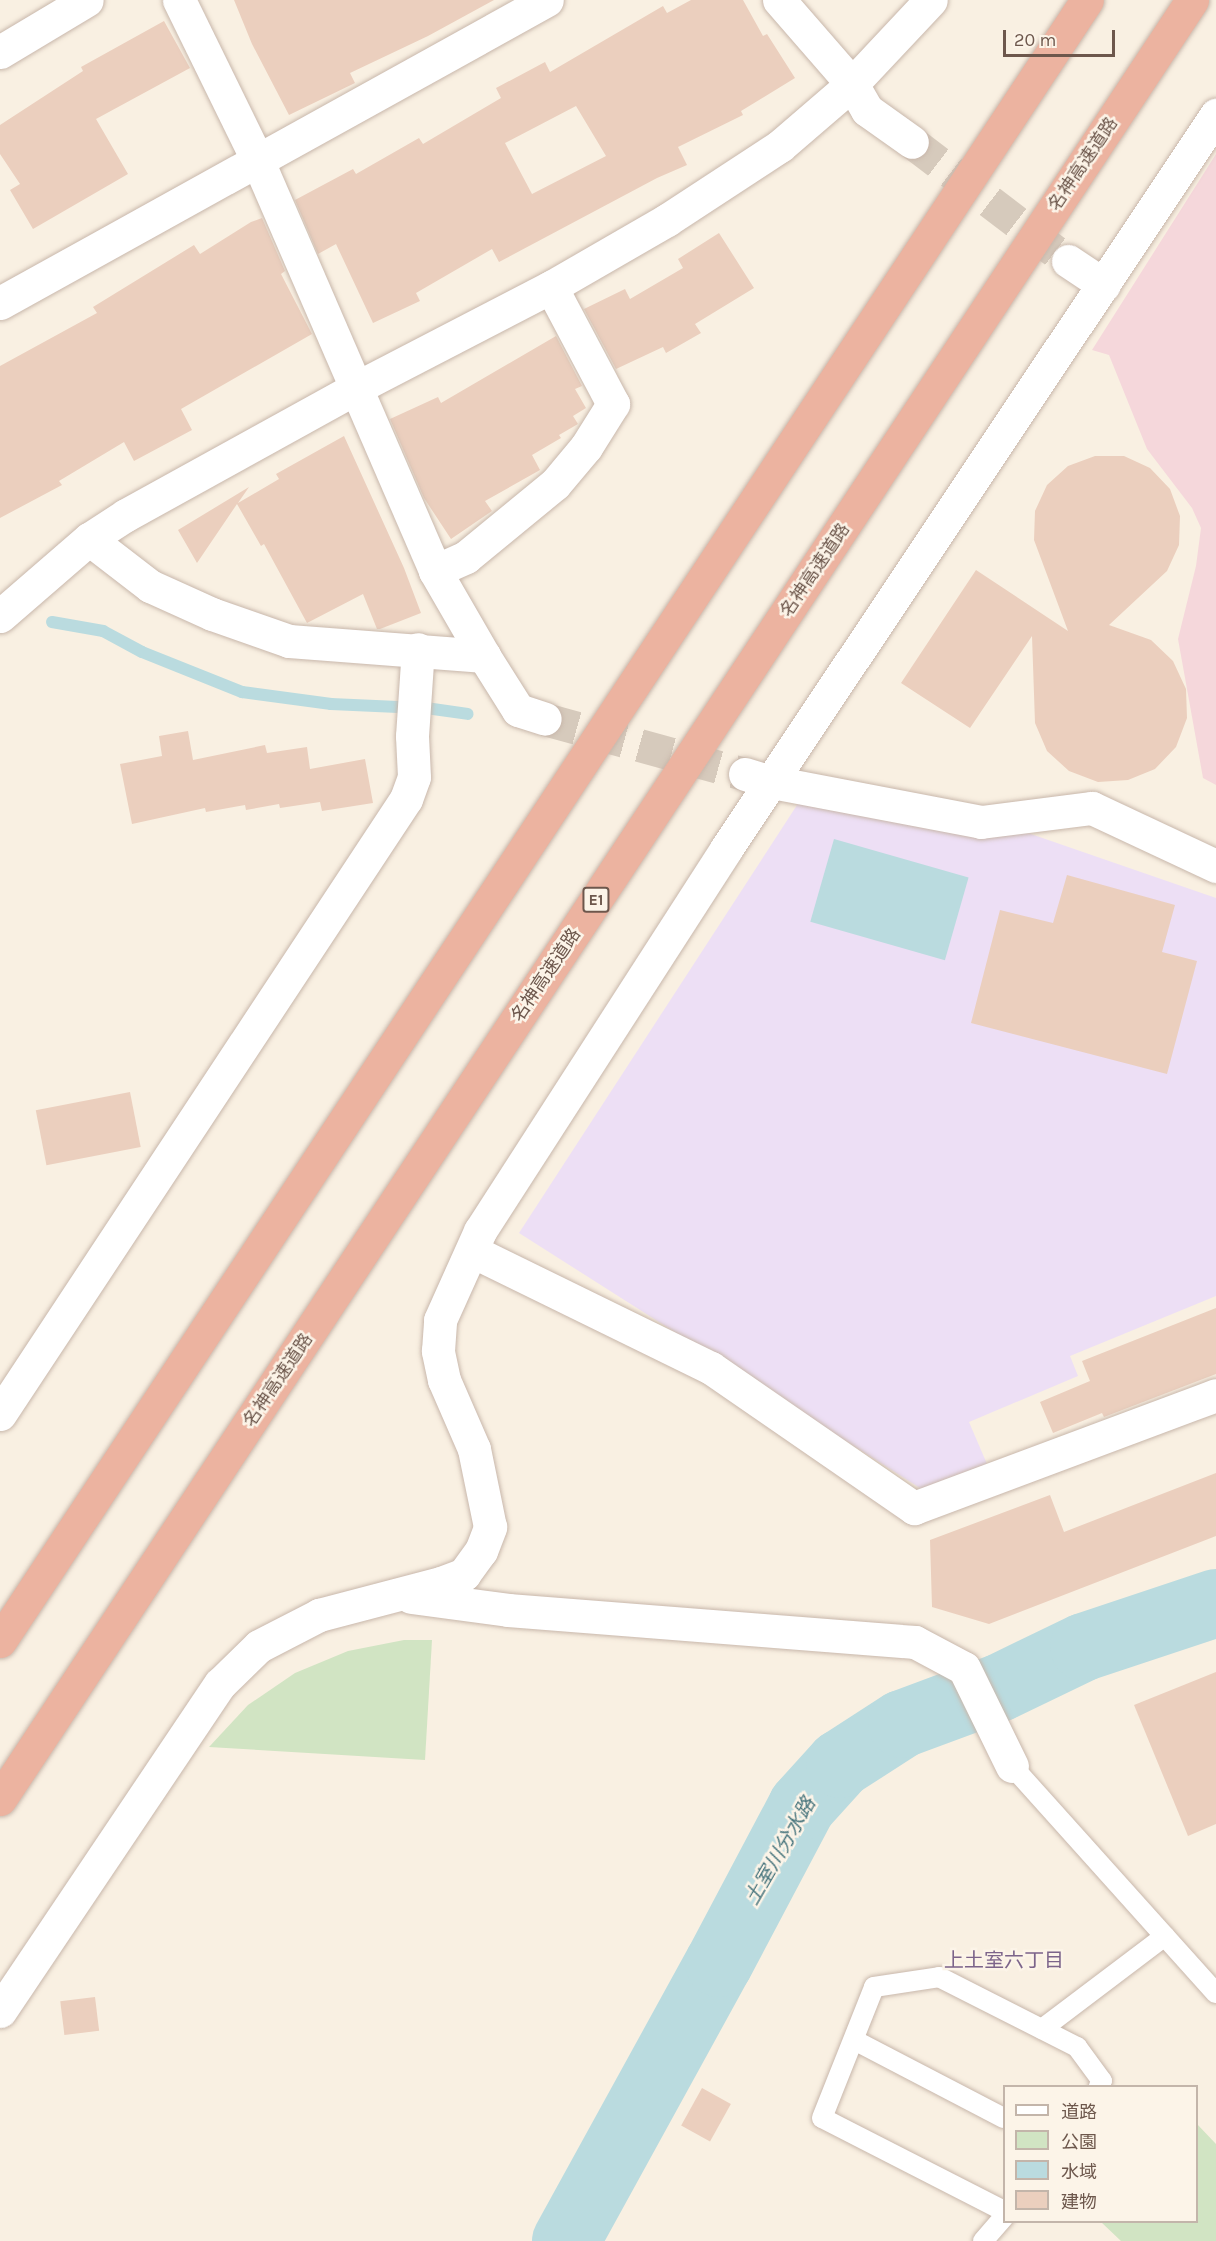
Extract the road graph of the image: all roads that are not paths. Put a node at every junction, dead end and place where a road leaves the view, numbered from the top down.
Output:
1 (87, 0) edge
2 (179, 0) edge
3 (547, 0) edge
4 (778, 0) edge
5 (931, 0) edge
6 (1087, 0) edge
7 (1192, 0) edge
8 (0, 52) edge
9 (852, 84) junction
10 (1216, 115) edge
11 (912, 142) tunnel mouth
12 (257, 159) junction
13 (1068, 261) tunnel mouth
14 (1104, 285) junction
15 (551, 287) junction
16 (0, 303) edge
17 (356, 388) junction
18 (89, 539) junction
19 (435, 571) junction
20 (0, 616) edge
21 (418, 656) junction
22 (484, 656) junction
23 (545, 719) tunnel mouth
24 (759, 778) junction
25 (1216, 866) edge
26 (472, 1251) junction
27 (1216, 1395) edge
28 (0, 1414) edge
29 (397, 1596) junction
30 (0, 1641) edge
31 (1012, 1766) joint
32 (0, 1799) edge
33 (1165, 1936) junction
34 (1216, 1993) edge
35 (0, 2011) edge
36 (1042, 2029) junction
37 (854, 2040) junction
38 (1100, 2085) edge
39 (1003, 2117) edge
40 (1003, 2210) edge
41 (1003, 2219) edge
42 (983, 2241) edge

1 - 8 street
2 - 12 street
3 - 12 street
4 - 9 street
5 - 9 street
6 - 30 highway
7 - 32 highway, 名神高速道路 / E1
9 - 11 street
9 - 15 street
10 - 14 street
12 - 16 street
12 - 17 street
13 - 14 street
14 - 24 street
15 - 17 street
15 - 19 street
17 - 18 street
17 - 19 street
18 - 20 street
18 - 21 street
19 - 22 street
21 - 22 street
21 - 28 street
22 - 23 street
24 - 25 street
24 - 26 street
26 - 27 street
26 - 29 street
29 - 31 street
29 - 35 street
31 - 33 lane
33 - 34 lane
33 - 36 lane
36 - 37 lane
36 - 38 lane
37 - 39 lane
37 - 40 lane
41 - 42 lane

